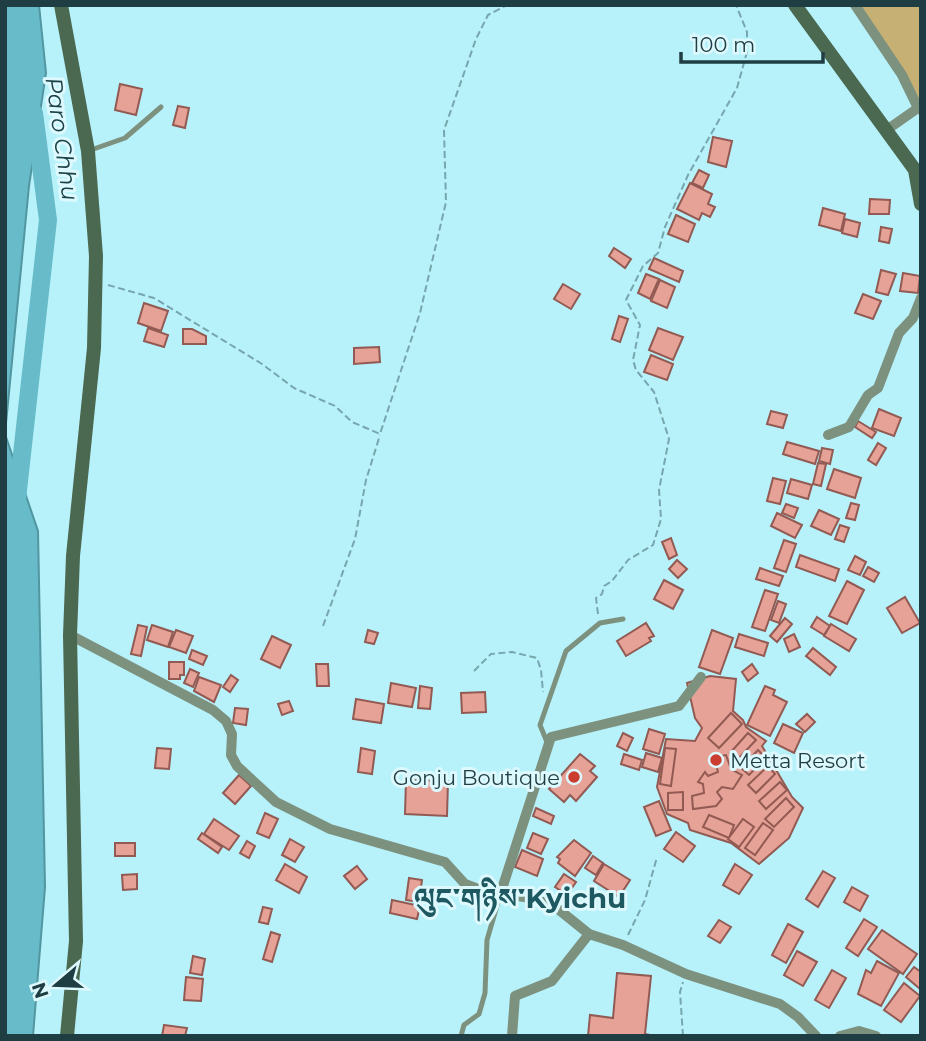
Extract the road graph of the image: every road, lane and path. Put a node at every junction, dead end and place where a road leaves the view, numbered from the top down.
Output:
1 (61, 5) edge
2 (507, 5) edge
3 (736, 5) edge
4 (795, 5) edge
5 (855, 5) edge
6 (161, 107) dead end
7 (888, 129) junction
8 (88, 151) junction
9 (921, 204) edge
10 (96, 277) junction
11 (921, 298) edge
12 (380, 434) junction
13 (828, 435) dead end
14 (623, 619) dead end
15 (600, 623) junction
16 (323, 626) dead end
17 (70, 635) junction
18 (474, 671) dead end
19 (701, 677) dead end
20 (548, 702) junction
21 (548, 743) junction
22 (657, 857) dead end
23 (501, 892) junction
24 (589, 934) junction
25 (623, 945) junction
26 (686, 974) junction
27 (67, 1036) edge
28 (461, 1036) edge
29 (512, 1036) edge
30 (683, 1036) edge
31 (816, 1036) edge
32 (839, 1036) edge
33 (876, 1036) edge

1 - 8 street
2 - 12 path
3 - 15 path
4 - 7 street
5 - 7 street
6 - 8 lane
7 - 9 street
8 - 10 street
10 - 12 path
10 - 17 street
11 - 13 street
12 - 16 path
14 - 15 lane
15 - 20 lane
17 - 23 street
17 - 27 street
18 - 20 path
19 - 21 street
20 - 21 lane
21 - 23 street
22 - 25 path
23 - 24 street
23 - 28 lane
24 - 25 street
24 - 29 street
25 - 26 street
26 - 30 path
26 - 31 street
32 - 33 street

